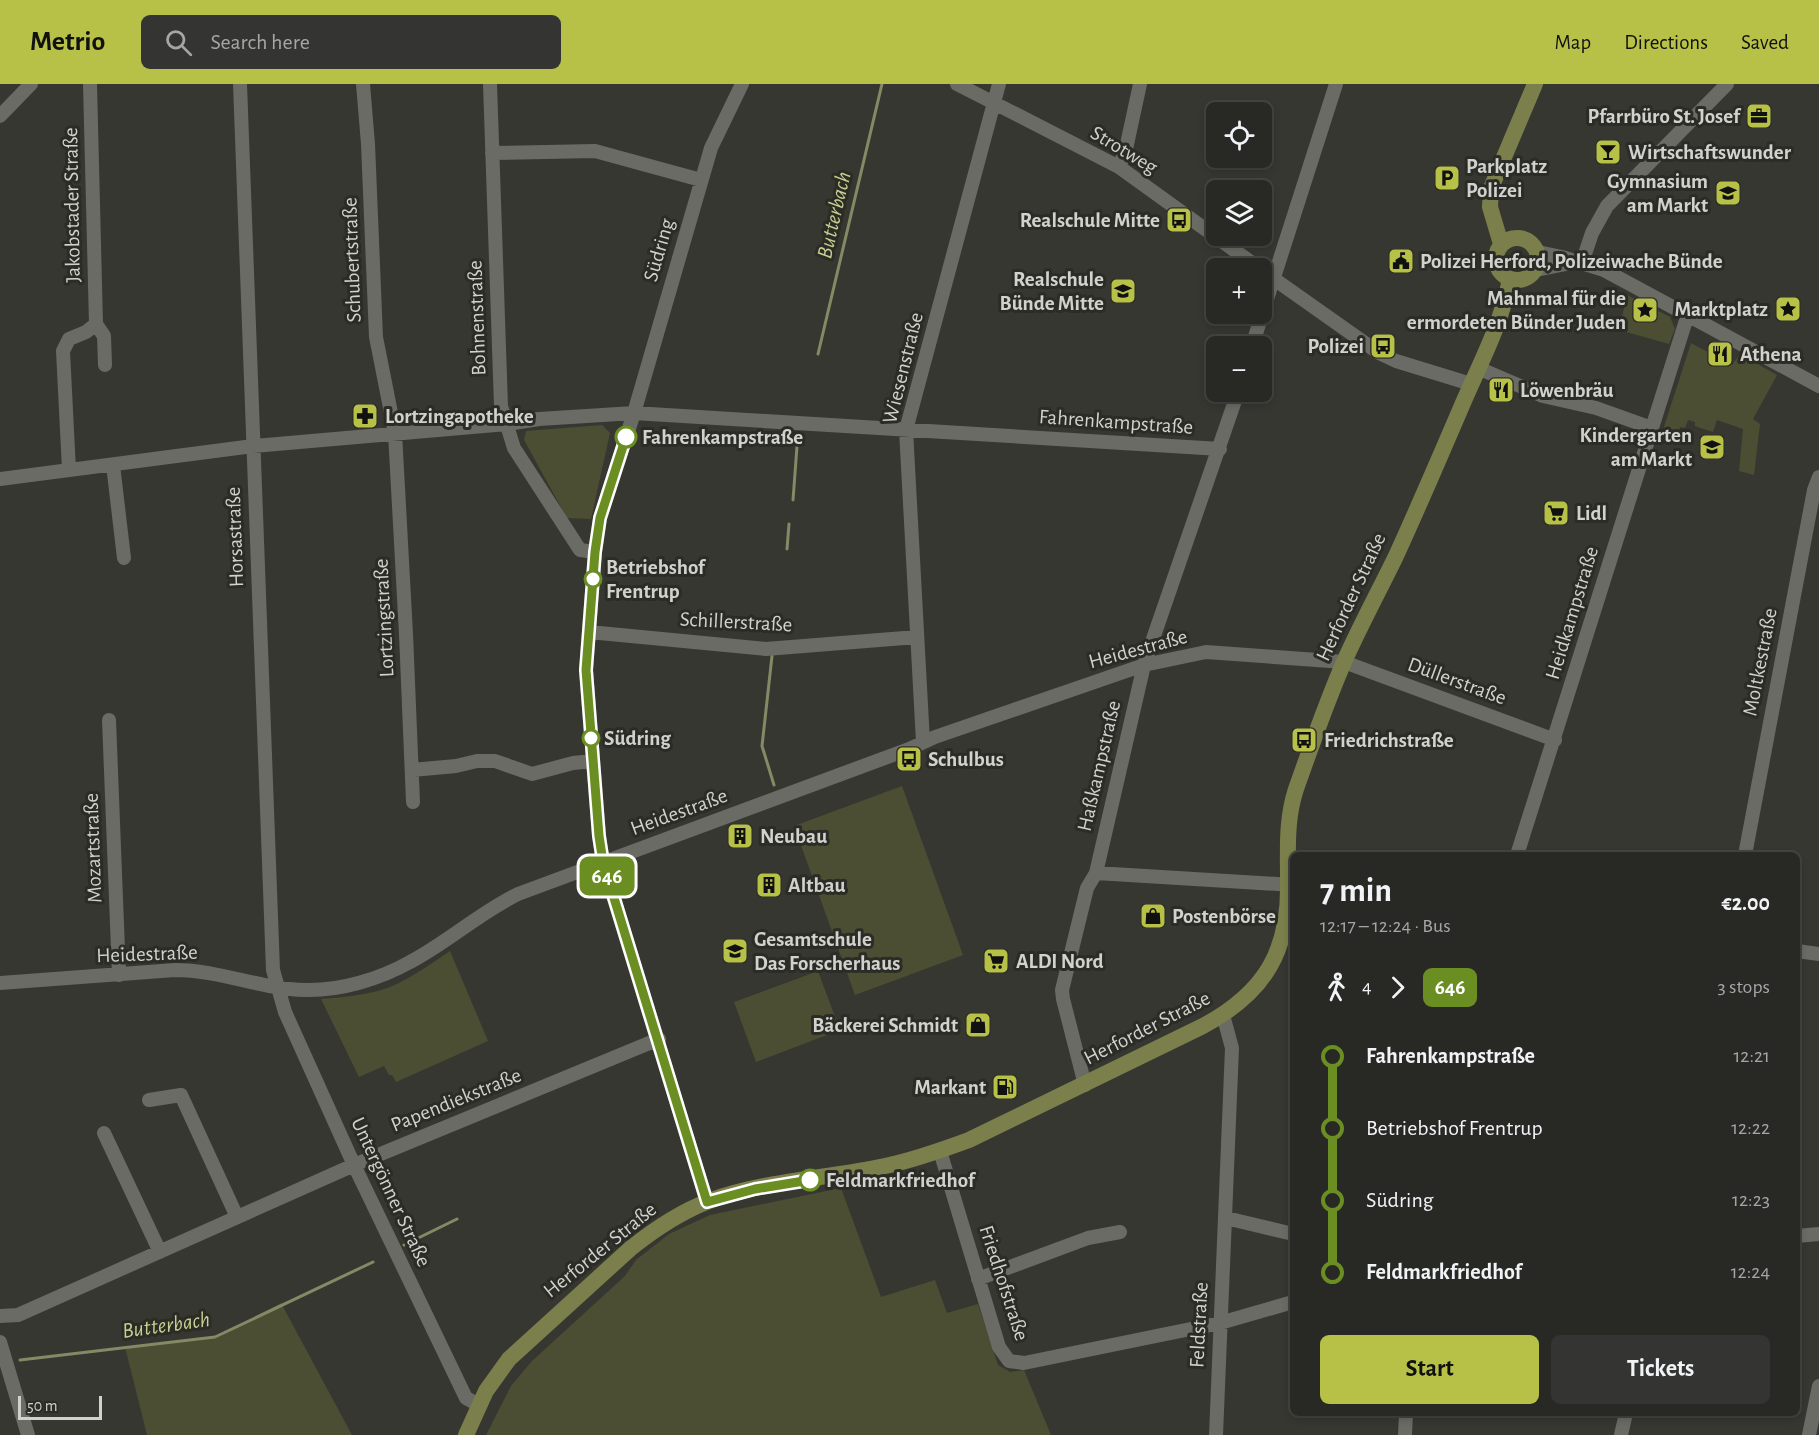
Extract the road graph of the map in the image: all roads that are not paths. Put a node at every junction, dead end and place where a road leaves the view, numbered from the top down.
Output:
1 (31, 84) edge
2 (90, 84) edge
3 (240, 84) edge
4 (363, 84) edge
5 (489, 84) edge
6 (742, 84) edge
7 (957, 84) edge
8 (999, 84) edge
9 (1140, 84) edge
10 (1336, 84) edge
11 (1535, 84) edge
12 (1726, 84) edge
13 (994, 103) junction
14 (0, 116) edge
15 (492, 153) junction
16 (1119, 167) junction
17 (701, 180) junction
18 (1508, 241) junction
19 (1538, 252) junction
20 (1245, 258) edge
21 (1579, 263) junction
22 (1523, 276) junction
23 (1274, 279) junction
24 (1688, 314) junction
25 (96, 324) junction
26 (1255, 336) edge
27 (105, 365) dead end
28 (1478, 368) junction
29 (1471, 384) junction
30 (1819, 386) edge
31 (1235, 402) edge
32 (634, 413) junction
33 (507, 424) junction
34 (1653, 428) junction
35 (906, 430) junction
36 (394, 433) junction
37 (253, 446) junction
38 (1220, 449) junction
39 (113, 465) junction
40 (69, 470) junction
41 (1819, 477) edge
42 (0, 479) edge
43 (595, 552) junction
44 (124, 558) dead end
45 (589, 632) junction
46 (917, 637) junction
47 (1344, 662) junction
48 (1144, 665) junction
49 (109, 720) dead end
50 (1555, 740) junction
51 (923, 742) junction
52 (593, 761) junction
53 (412, 770) junction
54 (413, 802) dead end
55 (1290, 852) edge
56 (1518, 852) edge
57 (1746, 852) edge
58 (603, 862) junction
59 (1096, 873) junction
60 (1290, 885) edge
61 (1290, 894) edge
62 (1800, 951) edge
63 (1819, 954) edge
64 (119, 975) junction
65 (0, 983) edge
66 (277, 988) junction
67 (1223, 1015) junction
68 (659, 1039) junction
69 (1085, 1084) junction
70 (149, 1101) dead end
71 (104, 1133) dead end
72 (940, 1151) junction
73 (354, 1165) junction
74 (707, 1202) junction
75 (237, 1217) junction
76 (1226, 1218) junction
77 (1120, 1232) dead end
78 (1290, 1233) edge
79 (1819, 1234) edge
80 (1800, 1236) edge
81 (160, 1251) junction
82 (978, 1279) junction
83 (1290, 1303) edge
84 (0, 1316) edge
85 (1220, 1323) junction
86 (0, 1342) edge
87 (1819, 1386) edge
88 (479, 1405) junction
89 (1406, 1416) edge
90 (1625, 1416) edge
91 (28, 1435) edge
92 (466, 1435) edge
93 (1216, 1435) edge
94 (1405, 1435) edge
95 (1621, 1435) edge
96 (1809, 1435) edge

1 - 14 street
2 - 25 street, Jakobstader Straße
3 - 37 street, Horsastraße
4 - 36 street, Schubertstraße
5 - 15 street, Bohnenstraße
6 - 17 street, Südring
7 - 13 street, Strotweg
8 - 13 street, Wiesenstraße
9 - 16 street
10 - 23 street
11 - 18 main road
12 - 21 street
13 - 16 street, Strotweg
13 - 35 street, Wiesenstraße
15 - 17 street
15 - 33 street, Bohnenstraße
16 - 20 street, Strotweg
17 - 32 street, Südring
18 - 19 main road
18 - 22 main road
19 - 21 street
19 - 22 main road
21 - 22 street
21 - 24 street
22 - 28 main road, Herforder Straße
23 - 26 street
23 - 29 street, Strotweg
24 - 30 street
24 - 34 street, Heidkampstraße
25 - 27 street, Jakobstader Straße
25 - 40 street
28 - 29 main road, Herforder Straße
28 - 34 street
29 - 47 main road, Herforder Straße
31 - 38 street, Haßkampstraße
32 - 33 street, Fahrenkampstraße
32 - 35 street, Fahrenkampstraße
32 - 43 street, Südring
33 - 36 street, Fahrenkampstraße
33 - 43 street, Bohnenstraße
34 - 50 street, Heidkampstraße
35 - 38 street, Fahrenkampstraße
35 - 46 street, Wiesenstraße
36 - 37 street, Fahrenkampstraße
36 - 53 street, Lortzingstraße
37 - 39 street, Fahrenkampstraße
37 - 66 street, Horsastraße
38 - 48 street, Haßkampstraße
39 - 40 street, Fahrenkampstraße
39 - 44 street
40 - 42 street, Fahrenkampstraße
41 - 57 street, Moltkestraße
43 - 45 street, Südring
45 - 46 street, Schillerstraße
45 - 52 street, Südring
46 - 51 street, Wiesenstraße
47 - 48 street, Heidestraße
47 - 50 street, Düllerstraße
47 - 55 main road, Herforder Straße
48 - 51 street, Heidestraße
48 - 59 street, Haßkampstraße
49 - 64 street, Mozartstraße
50 - 56 street, Heidkampstraße
51 - 58 street, Heidestraße
52 - 53 street
52 - 58 street, Südring
53 - 54 street, Lortzingstraße
58 - 66 street, Heidestraße
58 - 68 street, Südring
59 - 60 street
59 - 69 street, Haßkampstraße
61 - 67 main road, Herforder Straße
62 - 63 street
64 - 65 street, Heidestraße
64 - 66 street, Heidestraße
66 - 73 street, Untergönner Straße
67 - 69 main road, Herforder Straße
67 - 76 street, Feldstraße
68 - 73 street, Papendiekstraße
68 - 74 street, Südring
69 - 72 main road, Herforder Straße
70 - 75 street
71 - 81 street
72 - 74 main road, Herforder Straße
72 - 82 street, Friedhofstraße
73 - 75 street, Papendiekstraße
73 - 88 street, Untergönner Straße
74 - 88 main road, Herforder Straße
75 - 81 street, Papendiekstraße
76 - 78 street
76 - 85 street, Feldstraße
77 - 82 street
79 - 80 street
81 - 84 street, Papendiekstraße
82 - 85 street, Friedhofstraße
83 - 85 street, Friedhofstraße
85 - 93 street, Feldstraße
86 - 91 street
87 - 96 street
88 - 92 main road, Herforder Straße
89 - 94 street
90 - 95 street

